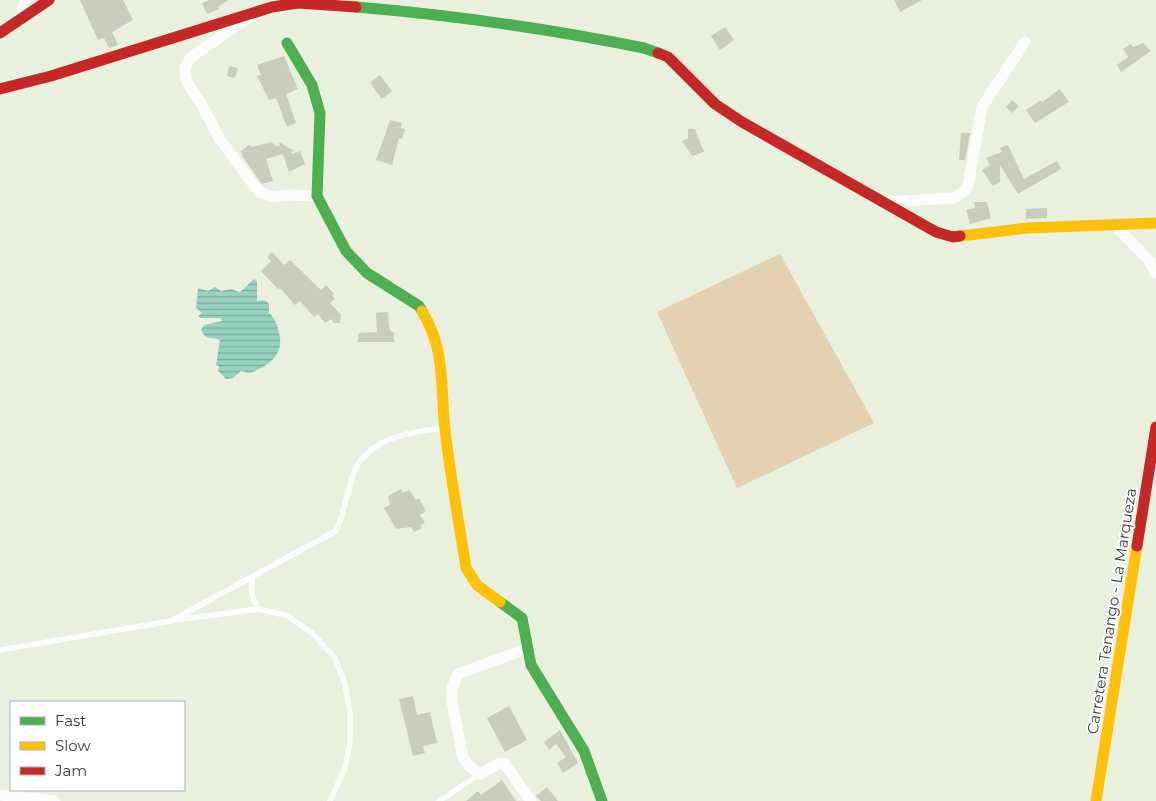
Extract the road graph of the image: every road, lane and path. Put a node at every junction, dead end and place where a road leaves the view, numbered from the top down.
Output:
1 (25, 0) edge
2 (48, 0) edge
3 (263, 9) junction
4 (21, 18) junction
5 (0, 33) edge
6 (287, 42) dead end
7 (1025, 42) dead end
8 (0, 89) edge
9 (317, 196) junction
10 (886, 202) junction
11 (1156, 223) edge
12 (1115, 224) junction
13 (1156, 273) edge
14 (1156, 426) edge
15 (444, 428) junction
16 (253, 576) junction
17 (260, 609) junction
18 (171, 621) junction
19 (529, 648) junction
20 (0, 650) edge
21 (480, 774) junction
22 (0, 795) edge
23 (55, 801) edge
24 (330, 801) edge
25 (439, 801) edge
26 (530, 801) edge
27 (602, 801) edge
28 (1096, 801) edge

1 - 4 street
2 - 4 street
3 - 8 street
3 - 9 street
3 - 10 street
4 - 5 street
6 - 9 street
7 - 10 street
9 - 15 street
10 - 12 street
11 - 12 street
12 - 13 street
14 - 28 street, Carretera Tenango - La Marqueza
15 - 16 lane
15 - 19 street
16 - 17 lane
16 - 18 lane
17 - 18 lane
17 - 24 lane
18 - 20 lane
19 - 21 street
19 - 27 street
21 - 25 lane
21 - 26 street
22 - 23 street

